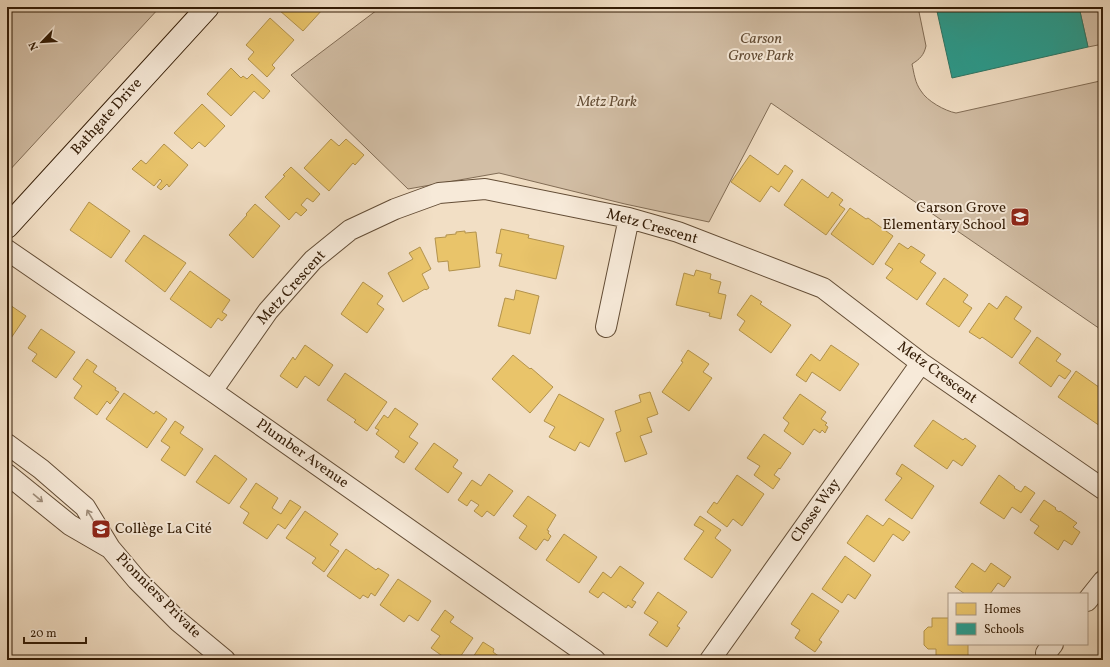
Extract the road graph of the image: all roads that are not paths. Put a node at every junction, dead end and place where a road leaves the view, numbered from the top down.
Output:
1 (208, 7) edge
2 (629, 218) junction
3 (7, 227) edge
4 (7, 250) edge
5 (606, 326) dead end
6 (921, 363) junction
7 (212, 391) junction
8 (7, 444) edge
9 (7, 474) edge
10 (1103, 489) edge
11 (110, 548) junction
12 (1103, 581) edge
13 (1088, 600) edge
14 (225, 660) edge
15 (595, 660) edge
16 (710, 660) edge

1 - 3 street, Bathgate Drive
2 - 5 street
2 - 6 street, Metz Crescent
2 - 7 street, Metz Crescent
4 - 7 street, Plumber Avenue
6 - 10 street, Metz Crescent
6 - 16 street, Closse Way
7 - 15 street, Plumber Avenue
11 -> 8 street, Pionniers Private
9 -> 11 street, Pionniers Private
11 - 14 street, Pionniers Private
12 - 13 street

